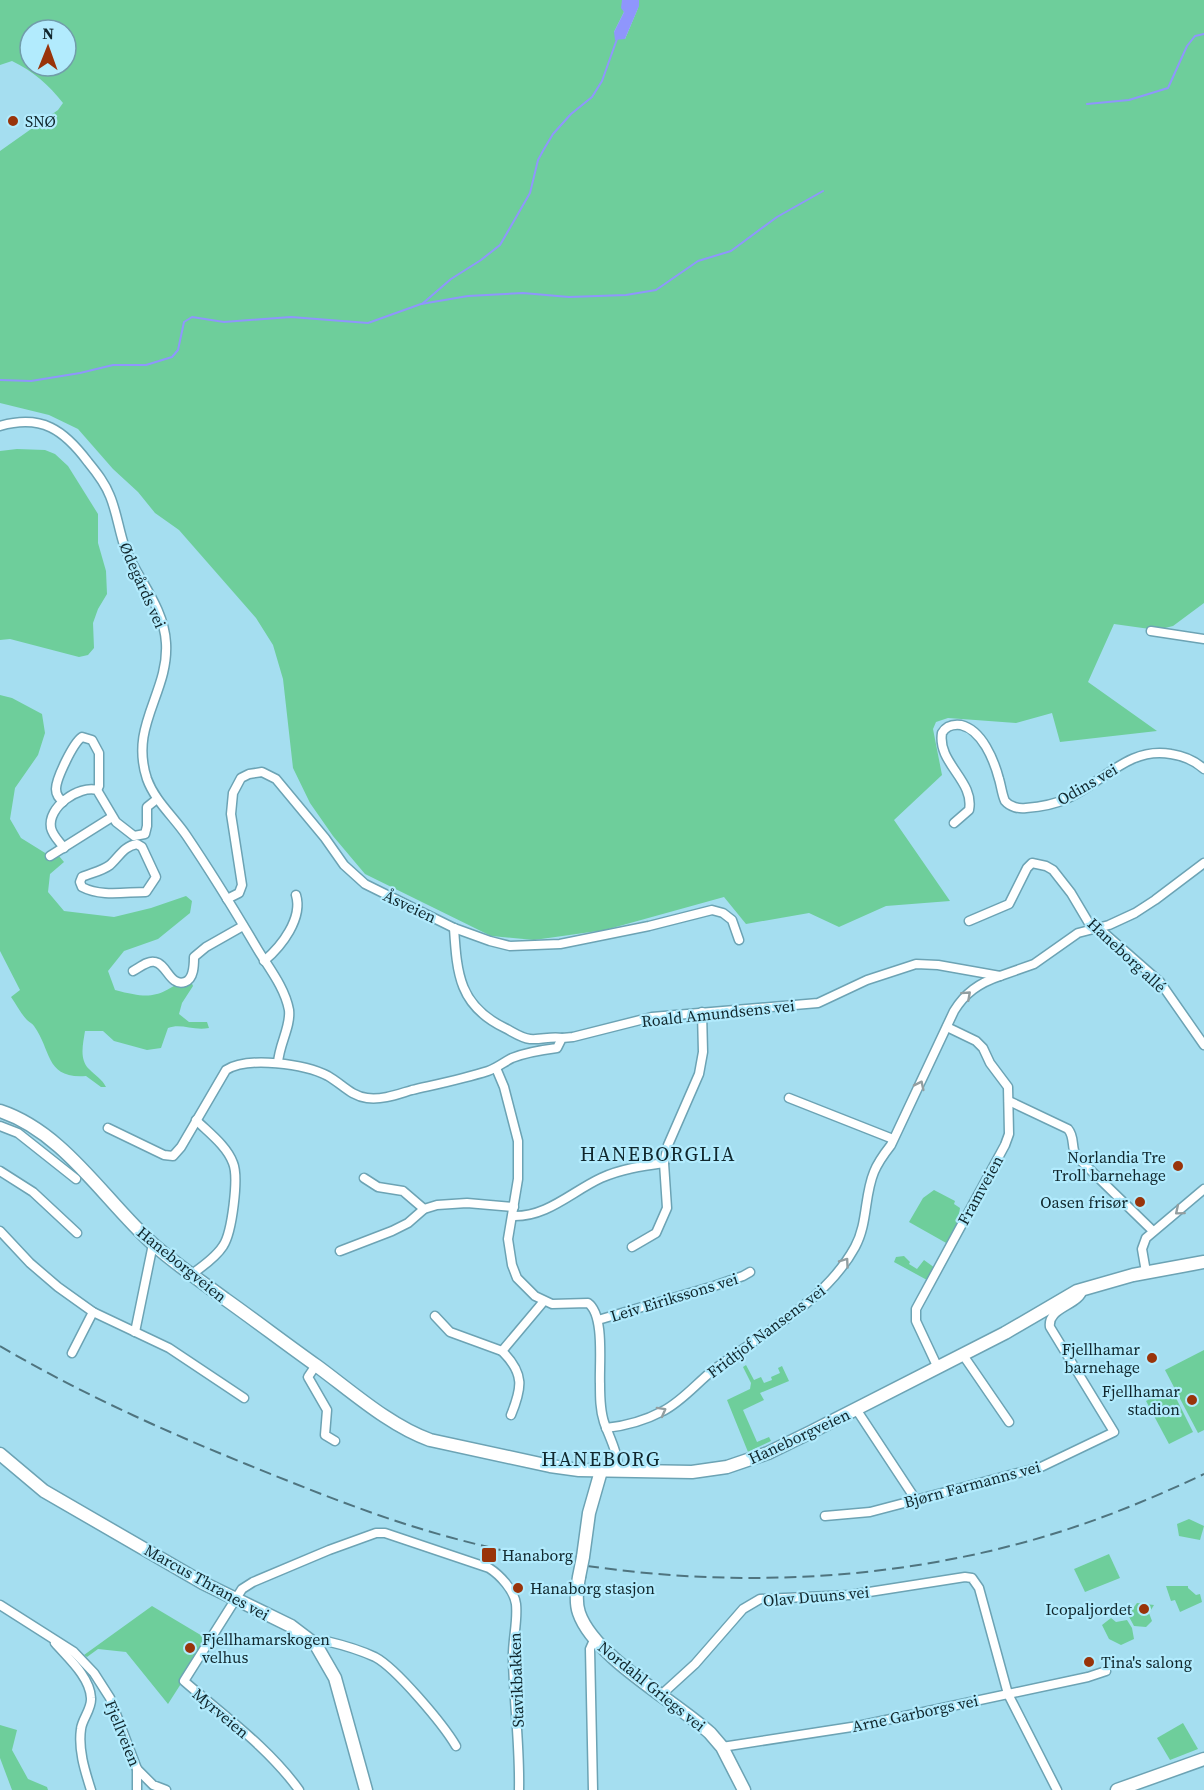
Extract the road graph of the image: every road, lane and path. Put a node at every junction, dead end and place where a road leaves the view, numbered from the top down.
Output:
1 (0, 426) edge
2 (1151, 631) dead end
3 (1204, 639) edge
4 (1204, 769) edge
5 (97, 790) junction
6 (157, 799) junction
7 (63, 802) junction
8 (112, 817) junction
9 (954, 823) dead end
10 (137, 840) junction
11 (64, 848) junction
12 (50, 856) dead end
13 (1204, 863) edge
14 (297, 895) dead end
15 (227, 899) junction
16 (969, 921) dead end
17 (243, 926) junction
18 (454, 928) junction
19 (1095, 928) junction
20 (739, 940) dead end
21 (264, 961) junction
22 (133, 971) dead end
23 (998, 976) junction
24 (702, 1012) junction
25 (947, 1027) junction
26 (562, 1038) junction
27 (1204, 1044) edge
28 (278, 1063) junction
29 (496, 1068) junction
30 (789, 1098) dead end
31 (1009, 1101) junction
32 (0, 1111) edge
33 (196, 1120) junction
34 (0, 1126) edge
35 (108, 1128) dead end
36 (894, 1139) junction
37 (664, 1163) junction
38 (0, 1171) edge
39 (364, 1178) dead end
40 (76, 1179) dead end
41 (1204, 1189) edge
42 (423, 1209) junction
43 (514, 1211) junction
44 (0, 1231) edge
45 (1153, 1231) junction
46 (77, 1233) dead end
47 (153, 1244) junction
48 (632, 1247) dead end
49 (340, 1251) dead end
50 (1204, 1262) edge
51 (750, 1272) dead end
52 (1146, 1272) junction
53 (192, 1274) junction
54 (1083, 1289) junction
55 (544, 1301) junction
56 (93, 1312) junction
57 (435, 1316) dead end
58 (598, 1320) junction
59 (135, 1332) junction
60 (502, 1351) junction
61 (72, 1353) dead end
62 (963, 1355) junction
63 (316, 1365) junction
64 (938, 1368) junction
65 (244, 1398) dead end
66 (856, 1409) junction
67 (511, 1415) dead end
68 (1009, 1422) dead end
69 (606, 1428) junction
70 (335, 1441) dead end
71 (0, 1454) edge
72 (601, 1471) junction
73 (618, 1471) junction
74 (916, 1500) junction
75 (825, 1516) dead end
76 (236, 1599) junction
77 (0, 1605) edge
78 (52, 1639) junction
79 (594, 1640) junction
80 (316, 1645) junction
81 (1106, 1671) dead end
82 (1008, 1694) junction
83 (661, 1695) junction
84 (456, 1746) dead end
85 (722, 1747) junction
86 (1204, 1759) edge
87 (137, 1769) junction
88 (91, 1790) edge
89 (137, 1790) edge
90 (165, 1790) edge
91 (299, 1790) edge
92 (366, 1790) edge
93 (519, 1790) edge
94 (593, 1790) edge
95 (744, 1790) edge
96 (1057, 1790) edge
97 (1117, 1790) edge

1 - 6 street, Ødegårds vei
2 - 3 street
4 - 9 street, Odins vei
5 - 7 street
5 - 7 street
5 - 8 street
6 - 10 street
6 - 15 street, Ødegårds vei
7 - 11 street
8 - 10 street
8 - 11 street
10 - 10 street
11 - 12 street
13 - 19 street, Fridtjof Nansens vei
14 - 21 street
15 - 17 street, Ødegårds vei
15 - 18 street, Åsveien
16 - 19 street, Haneborg allé
17 - 21 street, Ødegårds vei
17 - 22 street
18 - 20 street, Åsveien
18 - 26 street
19 - 23 street, Fridtjof Nansens vei
19 - 27 street, Haneborg allé
21 - 28 street, Ødegårds vei
23 - 24 street, Roald Amundsens vei
25 -> 23 street, Fridtjof Nansens vei
24 - 26 street, Roald Amundsens vei
24 - 37 street
25 - 31 street, Framveien
36 -> 25 street, Fridtjof Nansens vei
26 - 29 street, Roald Amundsens vei
28 - 29 street, Roald Amundsens vei
28 - 33 street, Roald Amundsens vei
29 - 43 street
30 - 36 street
31 - 45 street
31 - 64 street, Framveien
32 - 47 street, Haneborgveien
33 - 35 street
33 - 53 street
34 - 40 street
69 -> 36 street, Fridtjof Nansens vei
37 - 43 street
37 - 48 street
38 - 46 street
39 - 42 street
41 -> 45 street
42 - 43 street
42 - 49 street
43 - 55 street
44 - 56 street
45 - 52 street
47 - 53 street, Haneborgveien
47 - 59 street
50 - 52 street, Haneborgveien
51 - 58 street, Leiv Eirikssons vei
52 - 54 street, Haneborgveien
53 - 63 street, Haneborgveien
54 - 62 street, Haneborgveien
54 - 74 street, Bjørn Farmanns vei
55 - 58 street
55 - 60 street
56 - 59 street
56 - 61 street
57 - 60 street
58 - 69 street
59 - 65 street
60 - 67 street
62 - 64 street, Haneborgveien
62 - 68 street
63 - 70 street
63 - 72 street, Haneborgveien
64 - 66 street, Haneborgveien
66 - 73 street, Haneborgveien
66 - 74 street
69 - 73 street
71 - 76 street, Marcus Thranes vei
72 - 73 street, Haneborgveien
72 - 79 street, Nordahl Griegs vei, bridge
74 - 75 street, Bjørn Farmanns vei
76 - 80 street, Marcus Thranes vei
76 - 91 street, Myrveien
76 - 93 street, Stavikbakken
77 - 78 street, Fjellveien
78 - 87 street, Fjellveien
78 - 88 street
79 - 83 street, Nordahl Griegs vei
79 - 94 street
80 - 84 street
80 - 92 street, Marcus Thranes vei
81 - 82 street, Arne Garborgs vei
82 - 83 street, Olav Duuns vei
82 - 85 street, Arne Garborgs vei
82 - 96 street
83 - 85 street, Nordahl Griegs vei
85 - 95 street, Nordahl Griegs vei
86 - 97 street
87 - 89 street
87 - 90 street, Fjellveien

